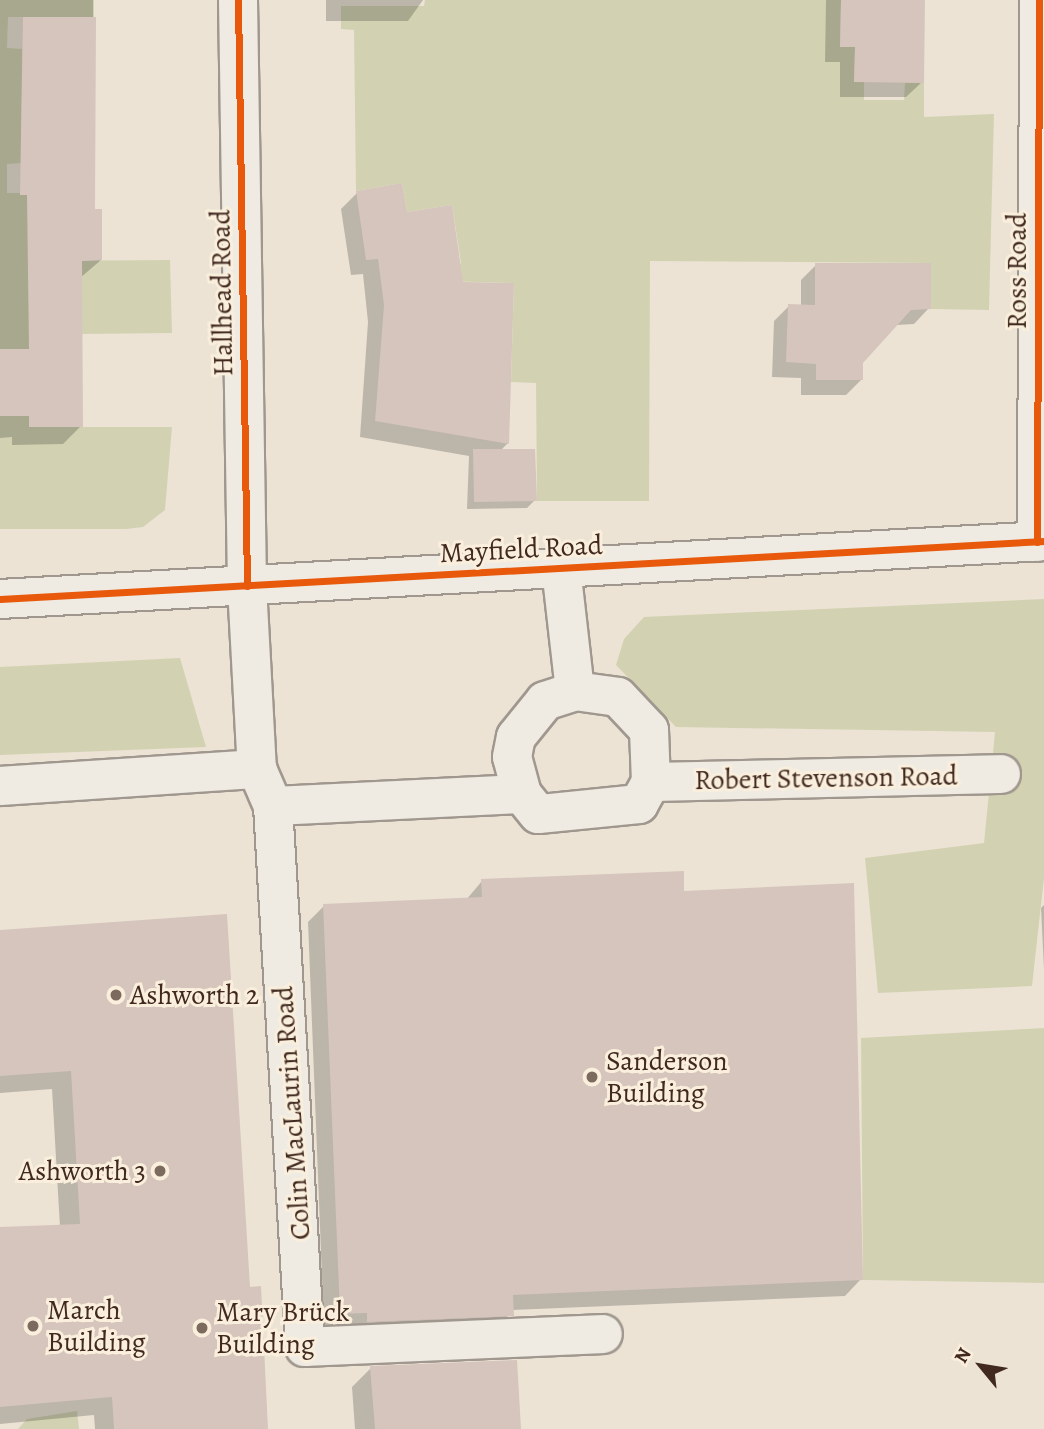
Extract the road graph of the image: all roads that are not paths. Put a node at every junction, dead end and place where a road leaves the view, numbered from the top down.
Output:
1 (238, 0) edge
2 (1039, 0) edge
3 (1041, 541) edge
4 (561, 568) junction
5 (247, 586) junction
6 (0, 599) edge
7 (575, 691) junction
8 (257, 769) junction
9 (1001, 774) dead end
10 (651, 782) junction
11 (0, 786) edge
12 (522, 794) junction
13 (273, 806) junction
14 (603, 1334) dead end

1 - 5 street, Hallhead Road
2 - 3 street, Ross Road
3 - 4 street, Mayfield Road
4 - 5 street, Mayfield Road
4 - 7 street
5 - 6 street, Mayfield Road
5 - 8 street, Colin MacLaurin Road
7 - 10 street, Robert Stevenson Road
7 - 12 street, Robert Stevenson Road
8 - 11 street
8 - 13 street, Colin MacLaurin Road
9 - 10 street, Robert Stevenson Road
10 - 12 street
12 - 13 street
13 - 14 street, Colin MacLaurin Road

